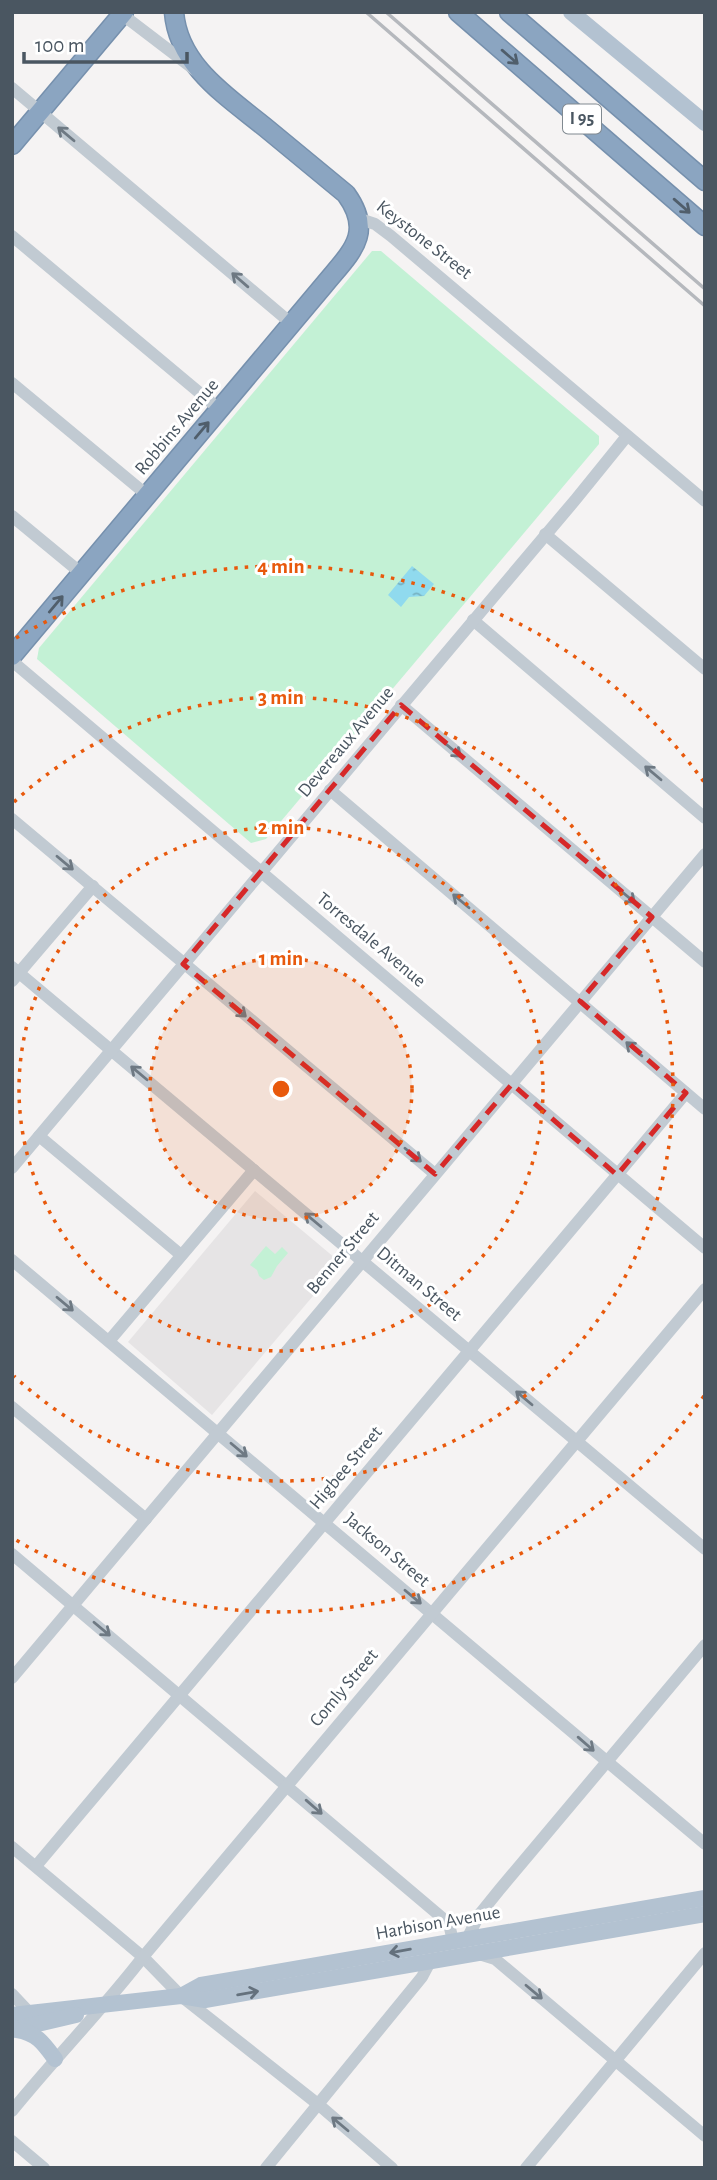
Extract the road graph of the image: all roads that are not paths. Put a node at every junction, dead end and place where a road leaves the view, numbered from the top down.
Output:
1 (174, 12) edge
2 (458, 12) edge
3 (509, 12) edge
4 (571, 12) edge
5 (122, 13) edge
6 (209, 81) junction
7 (12, 88) edge
8 (40, 111) junction
9 (705, 123) edge
10 (12, 145) edge
11 (705, 181) edge
12 (360, 219) junction
13 (705, 226) edge
14 (12, 236) edge
15 (292, 324) junction
16 (12, 383) edge
17 (219, 409) junction
18 (627, 436) junction
19 (147, 495) junction
20 (705, 501) edge
21 (12, 516) edge
22 (545, 534) junction
23 (81, 573) junction
24 (473, 620) junction
25 (12, 659) edge
26 (705, 669) edge
27 (401, 705) junction
28 (330, 790) junction
29 (705, 818) edge
30 (12, 819) edge
31 (705, 854) edge
32 (261, 872) junction
33 (93, 886) junction
34 (652, 917) junction
35 (705, 962) edge
36 (183, 964) junction
37 (15, 973) edge
38 (580, 1001) junction
39 (111, 1049) junction
40 (512, 1084) junction
41 (686, 1093) junction
42 (705, 1109) edge
43 (39, 1136) junction
44 (12, 1168) edge
45 (254, 1170) junction
46 (435, 1174) junction
47 (617, 1175) junction
48 (705, 1248) edge
49 (181, 1255) junction
50 (12, 1260) edge
51 (362, 1261) junction
52 (705, 1289) edge
53 (109, 1341) junction
54 (470, 1351) junction
55 (12, 1406) edge
56 (218, 1432) junction
57 (576, 1442) junction
58 (146, 1519) junction
59 (325, 1523) junction
60 (705, 1549) edge
61 (12, 1554) edge
62 (74, 1605) junction
63 (432, 1613) junction
64 (705, 1645) edge
65 (12, 1678) edge
66 (180, 1695) junction
67 (607, 1761) junction
68 (288, 1785) junction
69 (705, 1844) edge
70 (12, 1847) edge
71 (36, 1866) junction
72 (705, 1898) edge
73 (705, 1914) edge
74 (460, 1940) junction
75 (705, 1953) edge
76 (478, 1954) junction
77 (143, 1957) junction
78 (430, 1962) junction
79 (12, 1994) edge
80 (181, 1996) junction
81 (105, 2006) junction
82 (29, 2012) junction
83 (13, 2025) edge
84 (55, 2059) junction
85 (615, 2061) junction
86 (319, 2105) junction
87 (12, 2111) edge
88 (705, 2136) edge
89 (12, 2141) edge
90 (44, 2168) edge
91 (266, 2168) edge
92 (393, 2168) edge
93 (526, 2168) edge

1 - 6 highway
2 -> 13 highway, I 95
3 - 11 highway, I 95
4 - 9 main road
5 - 6 street, Keystone Street
5 - 8 highway
6 - 12 highway, Keystone Street
7 - 8 street
8 - 10 highway
15 -> 8 street
12 - 15 highway, Robbins Avenue
12 - 18 street, Keystone Street
14 - 17 street
15 - 17 highway, Robbins Avenue
16 - 19 street
19 -> 17 highway, Robbins Avenue
18 - 20 street, Keystone Street
18 - 22 street, Devereaux Avenue
19 - 23 highway, Robbins Avenue
21 - 23 street
22 - 24 street, Devereaux Avenue
22 - 26 street
25 -> 23 highway, Robbins Avenue
24 - 27 street, Devereaux Avenue
29 -> 24 street
25 - 32 street, Torresdale Avenue
27 - 28 street, Devereaux Avenue
27 -> 34 street
28 - 32 street, Devereaux Avenue
38 -> 28 street
30 -> 33 street
31 - 34 street, Benner Street
32 - 36 street, Devereaux Avenue
32 - 40 street, Torresdale Avenue
33 - 36 street
33 - 37 street
34 - 35 street
34 - 38 street, Benner Street
36 - 39 street, Devereaux Avenue
36 -> 46 street
37 - 39 street, Ditman Street
38 - 40 street, Benner Street
41 -> 38 street
39 - 43 street, Devereaux Avenue
45 -> 39 street, Ditman Street
40 - 46 street, Benner Street
40 - 47 street, Torresdale Avenue
41 - 42 street
41 - 47 street, Higbee Street
43 - 44 street, Devereaux Avenue
43 - 49 street
45 - 49 street
51 -> 45 street, Ditman Street
46 - 51 street, Benner Street
47 - 48 street, Torresdale Avenue
47 - 54 street, Higbee Street
49 - 53 street
50 -> 53 street, Jackson Street
51 - 54 street, Ditman Street
51 - 56 street, Benner Street
52 - 57 street, Comly Street
53 - 56 street, Jackson Street
57 -> 54 street, Ditman Street
54 - 59 street, Higbee Street
55 - 58 street
56 - 58 street, Benner Street
56 -> 59 street, Jackson Street
57 - 60 street, Ditman Street
57 - 63 street, Comly Street
58 - 62 street, Benner Street
59 -> 63 street, Jackson Street
59 - 66 street, Higbee Street
61 - 62 street
62 - 65 street, Benner Street
62 -> 66 street
63 -> 67 street, Jackson Street
63 - 68 street, Comly Street
64 - 67 street
66 - 68 street
66 - 71 street, Higbee Street
67 - 69 street, Jackson Street
67 - 74 street
68 -> 74 street
68 - 77 street, Comly Street
70 - 71 street
71 - 77 street
72 - 74 main road, Harbison Avenue
73 - 76 main road, Harbison Avenue
74 -> 80 main road, Harbison Avenue
75 - 85 street
76 - 78 main road, Harbison Avenue
76 -> 85 street
77 - 80 street
77 - 81 street, Comly Street
80 -> 78 main road, Harbison Avenue
78 - 86 street
79 - 82 street
80 - 81 main road, Harbison Avenue
80 - 86 street
81 - 82 main road, Harbison Avenue
81 - 83 main road, Harbison Avenue
81 - 84 street, Comly Street
82 - 83 main road, Harbison Avenue
83 - 84 main road
84 - 87 street, Comly Street
85 - 88 street
85 - 93 street
86 - 91 street
92 -> 86 street
89 - 90 street

